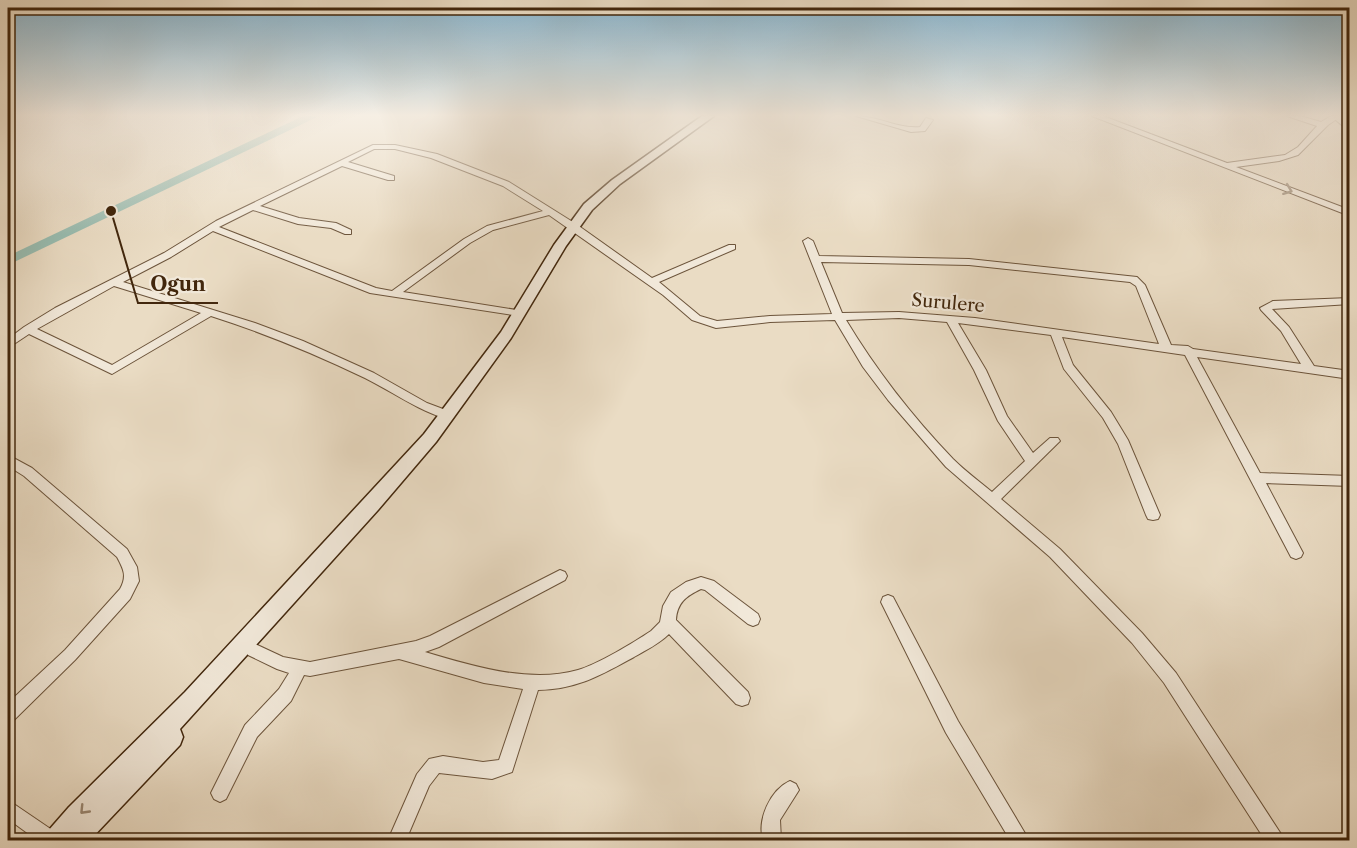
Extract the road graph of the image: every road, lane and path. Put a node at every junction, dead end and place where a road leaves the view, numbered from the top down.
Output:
1 (359, 156) edge
2 (432, 156) edge
3 (654, 156) edge
4 (665, 156) edge
5 (1200, 156) edge
6 (1283, 156) edge
7 (341, 163) junction
8 (1226, 166) junction
9 (391, 178) dead end
10 (254, 207) junction
11 (551, 212) junction
12 (1350, 213) edge
13 (212, 228) junction
14 (576, 230) junction
15 (348, 232) dead end
16 (808, 241) dead end
17 (732, 247) dead end
18 (815, 259) junction
19 (112, 282) junction
20 (651, 282) junction
21 (394, 294) junction
22 (1350, 301) edge
23 (211, 312) junction
24 (519, 313) junction
25 (838, 316) junction
26 (950, 319) junction
27 (28, 329) junction
28 (1055, 332) junction
29 (8, 344) edge
30 (1166, 347) junction
31 (1188, 350) junction
32 (1310, 369) junction
33 (1350, 375) edge
34 (447, 415) junction
35 (1054, 441) dead end
36 (8, 460) edge
37 (1033, 462) junction
38 (1256, 478) junction
39 (1350, 481) edge
40 (993, 500) junction
41 (1153, 515) dead end
42 (1296, 553) dead end
43 (560, 576) dead end
44 (888, 602) dead end
45 (753, 619) dead end
46 (668, 622) junction
47 (253, 650) junction
48 (397, 651) junction
49 (299, 669) junction
50 (533, 681) junction
51 (742, 698) dead end
52 (8, 714) edge
53 (790, 790) dead end
54 (220, 793) dead end
55 (8, 808) edge
56 (52, 840) edge
57 (57, 840) edge
58 (74, 840) edge
59 (397, 840) edge
60 (772, 840) edge
61 (1020, 840) edge
62 (1275, 840) edge

1 - 7 street, Surulere
2 - 11 street, Surulere
3 - 14 main road
4 - 14 main road
5 - 8 street
6 - 8 street
7 - 9 street
7 - 10 street, Surulere
8 -> 12 street
10 - 13 street, Surulere
10 - 15 street
11 - 14 street, Surulere
11 - 21 street
13 - 19 street, Surulere
13 - 21 street
14 - 20 street, Surulere
14 - 24 main road
14 - 47 main road
16 - 18 street
17 - 20 street
18 - 25 street
18 - 30 street
19 - 23 street
19 - 27 street, Surulere
20 - 25 street, Surulere
21 - 24 street
22 - 32 street
23 - 27 street
23 - 34 street
24 - 34 main road
25 - 26 street, Surulere
25 - 40 street
26 - 28 street, Surulere
26 - 37 street
27 - 29 street, Surulere
28 - 30 street, Surulere
28 - 41 street
30 - 31 street, Surulere
31 - 32 street, Surulere
31 - 38 street
32 - 33 street, Surulere
34 -> 57 main road
35 - 37 street
36 - 52 street
37 - 40 street
38 - 39 street
38 - 42 street
40 - 62 street
43 - 48 street
44 - 61 street
45 - 46 street
46 - 50 street
46 - 51 street
47 - 49 street
47 - 58 main road
48 - 49 street
48 - 50 street
49 - 54 street
50 - 59 street
53 - 60 street
55 - 56 street

